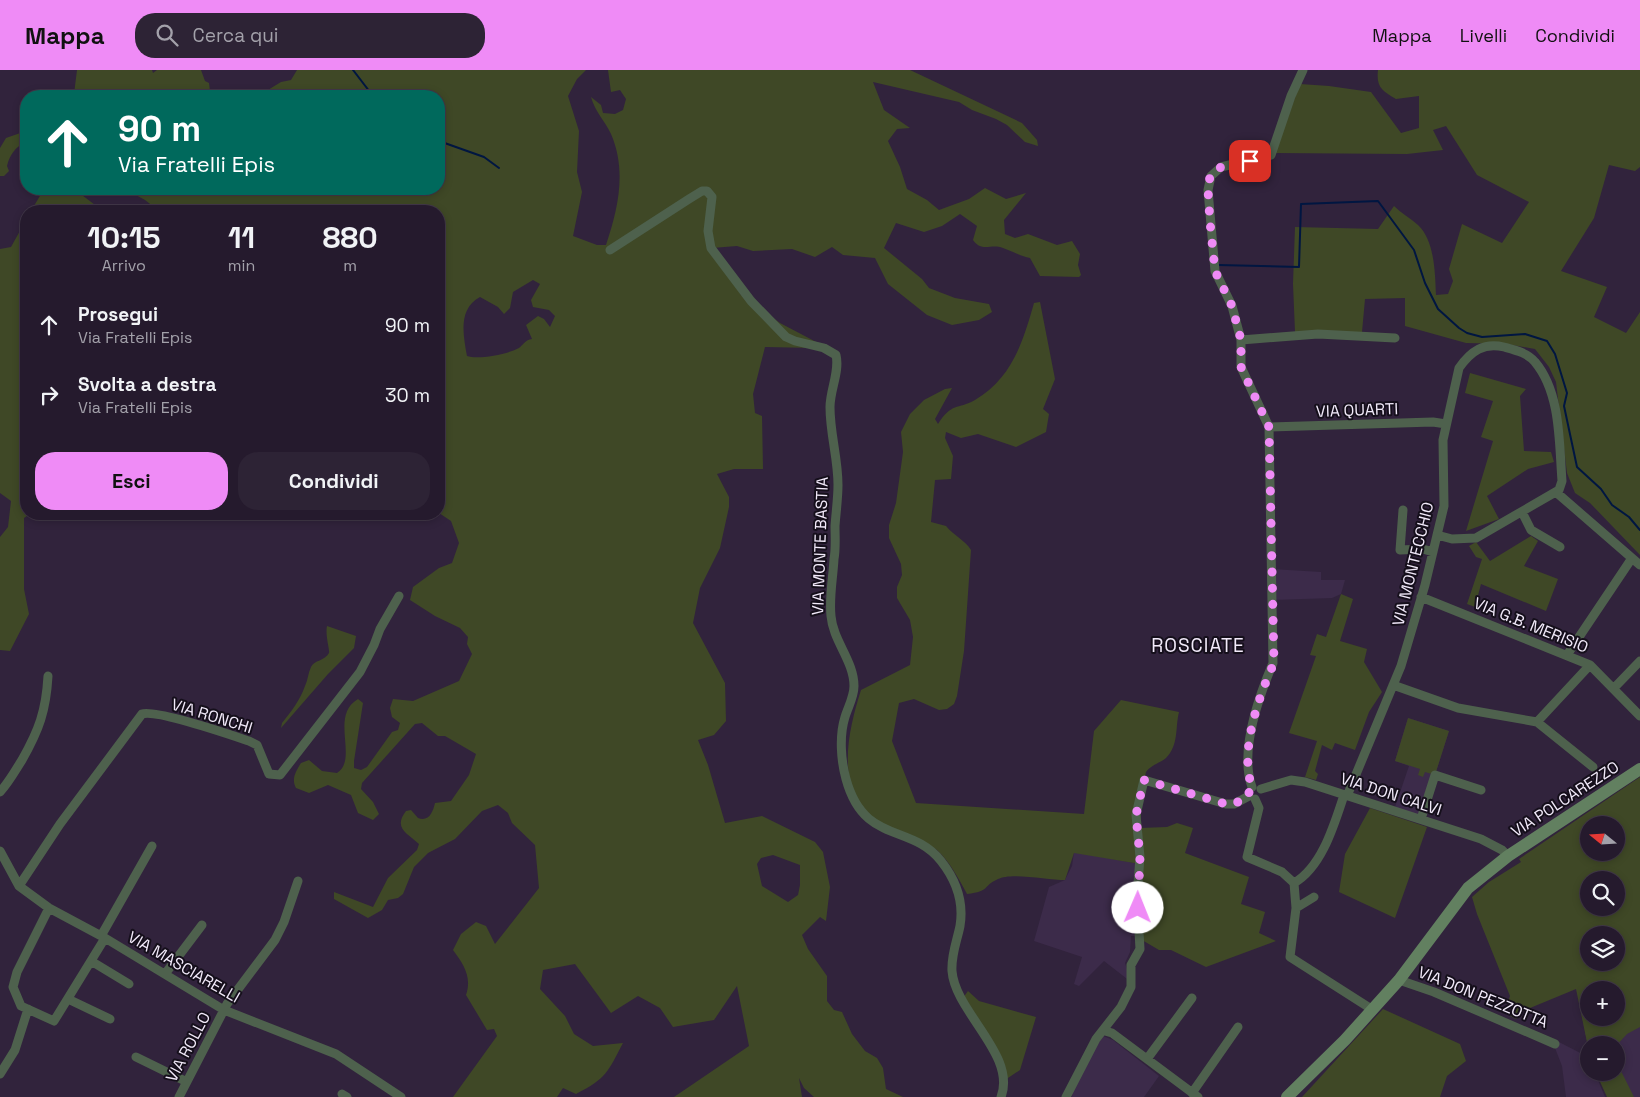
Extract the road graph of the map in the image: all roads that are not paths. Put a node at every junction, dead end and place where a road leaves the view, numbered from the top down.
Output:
1 (1303, 70) edge
2 (610, 250) dead end
3 (1395, 338) dead end
4 (1241, 340) junction
5 (1446, 424) junction
6 (1269, 427) junction
7 (1557, 493) junction
8 (1403, 510) dead end
9 (1522, 512) junction
10 (1437, 535) junction
11 (1560, 547) dead end
12 (1433, 552) junction
13 (1632, 558) junction
14 (1640, 565) edge
15 (399, 596) dead end
16 (1421, 597) junction
17 (1567, 655) junction
18 (1640, 661) edge
19 (1590, 665) junction
20 (48, 676) dead end
21 (1393, 685) junction
22 (1614, 688) junction
23 (1640, 716) edge
24 (1537, 722) junction
25 (1593, 767) dead end
26 (1640, 769) edge
27 (1480, 790) dead end
28 (0, 792) edge
29 (1254, 792) junction
30 (1346, 796) junction
31 (1422, 819) junction
32 (152, 846) dead end
33 (0, 851) edge
34 (1508, 856) junction
35 (298, 881) dead end
36 (1294, 882) junction
37 (20, 886) junction
38 (1314, 896) dead end
39 (49, 908) junction
40 (1296, 908) junction
41 (202, 925) dead end
42 (103, 937) junction
43 (90, 961) junction
44 (165, 974) junction
45 (1399, 980) junction
46 (129, 984) dead end
47 (1192, 998) dead end
48 (68, 999) junction
49 (28, 1009) junction
50 (224, 1010) junction
51 (1373, 1010) junction
52 (110, 1019) dead end
53 (1238, 1027) dead end
54 (1105, 1031) junction
55 (1556, 1044) dead end
56 (136, 1057) dead end
57 (1147, 1059) junction
58 (0, 1074) edge
59 (186, 1081) junction
60 (1195, 1095) edge
61 (179, 1097) edge
62 (400, 1097) edge
63 (1001, 1097) edge
64 (1066, 1097) edge
65 (1287, 1097) edge

1 - 4 street
2 - 63 street, VIA MONTE BASTIA
3 - 4 street
4 - 6 street
5 - 6 street, VIA QUARTI
5 - 7 street, VIA MONTECCHIO
5 - 10 street, VIA MONTECCHIO
6 - 29 street
7 - 9 street
7 - 13 street
8 - 12 street
9 - 10 street
9 - 11 street
10 - 12 street, VIA MONTECCHIO
12 - 16 street, VIA MONTECCHIO
13 - 14 street
13 - 17 street
15 - 37 street, VIA RONCHI
16 - 17 street, VIA G.B. MERISIO
16 - 21 street, VIA MONTECCHIO
17 - 19 street, VIA G.B. MERISIO
18 - 22 street
19 - 22 street, VIA G.B. MERISIO
19 - 24 street
20 - 28 street
21 - 24 street
21 - 30 street, VIA MONTECCHIO
22 - 23 street, VIA G.B. MERISIO
24 - 25 street
26 - 34 street, VIA POLCAREZZO
27 - 31 street
29 - 30 street, VIA DON CALVI
29 - 36 street
29 - 54 street, VIA DON CALVI
30 - 31 street, VIA DON CALVI
30 - 36 street, VIA MONTECCHIO
31 - 34 street, VIA DON CALVI
32 - 42 street
33 - 37 street, VIA MASCIARELLI
34 - 45 street, VIA POLCAREZZO
35 - 50 street, VIA ROLLO
36 - 40 street
37 - 39 street, VIA MASCIARELLI
38 - 40 street
39 - 42 street, VIA MASCIARELLI
39 - 49 street
40 - 51 street
41 - 44 street
42 - 43 street
42 - 44 street, VIA MASCIARELLI
43 - 46 street
43 - 48 street
44 - 50 street, VIA MASCIARELLI
45 - 51 street, VIA POLCAREZZO
45 - 55 street, VIA DON PEZZOTTA
47 - 57 street
48 - 49 street
48 - 52 street
49 - 58 street
50 - 59 street, VIA ROLLO
50 - 62 street, VIA MASCIARELLI
51 - 65 street, VIA POLCAREZZO
53 - 60 street
54 - 57 street
54 - 64 street
56 - 59 street
57 - 60 street
59 - 61 street, VIA ROLLO

